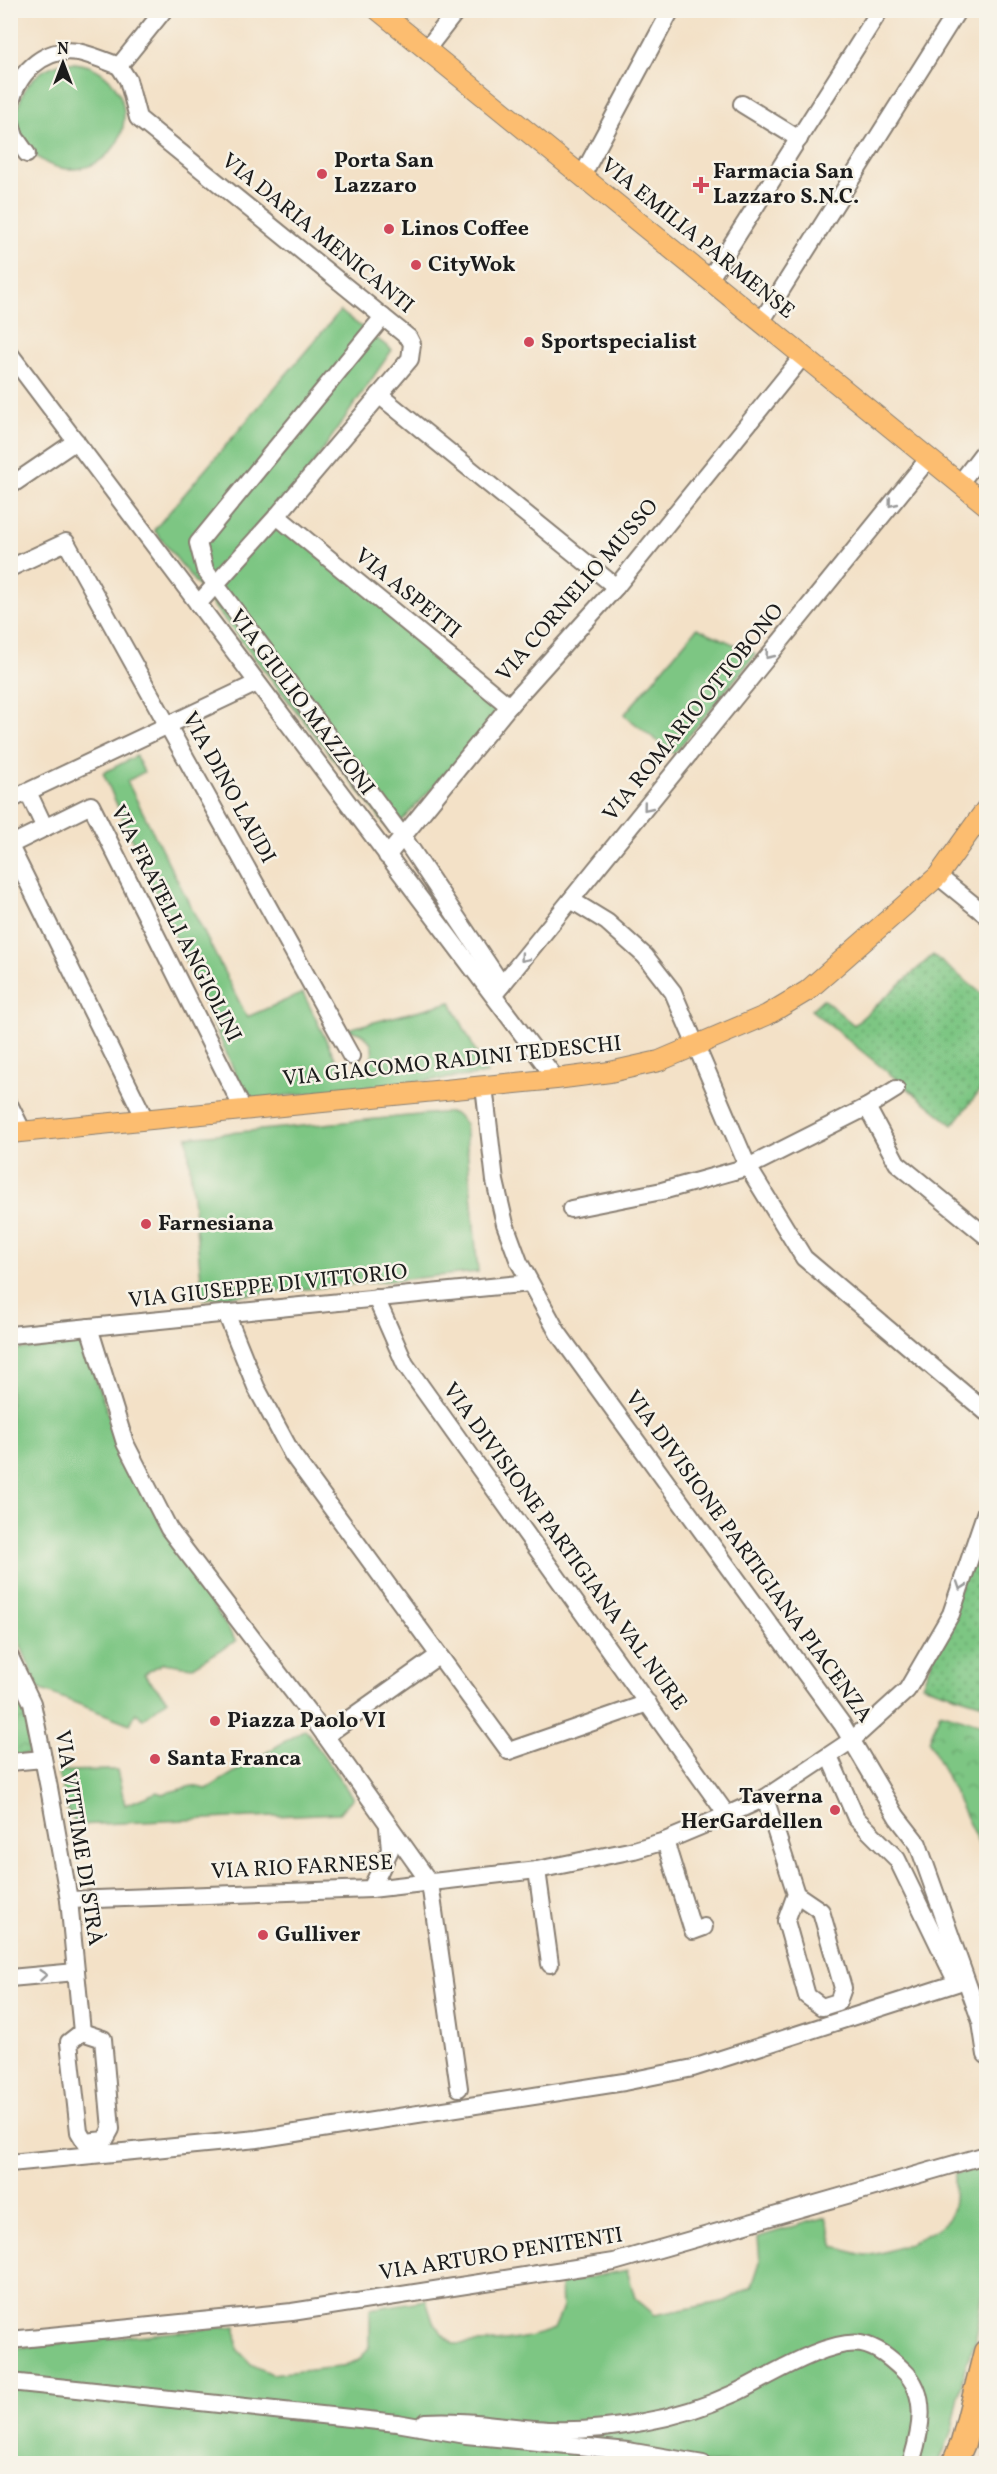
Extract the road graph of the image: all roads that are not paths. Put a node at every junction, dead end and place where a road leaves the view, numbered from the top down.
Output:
1 (164, 10) edge
2 (378, 10) edge
3 (457, 10) edge
4 (671, 10) edge
5 (880, 10) edge
6 (958, 10) edge
7 (426, 50) junction
8 (119, 66) junction
9 (742, 104) dead end
10 (10, 109) edge
11 (10, 120) edge
12 (799, 139) junction
13 (27, 154) dead end
14 (582, 176) junction
15 (709, 280) junction
16 (383, 317) junction
17 (761, 322) junction
18 (10, 354) edge
19 (803, 356) junction
20 (380, 395) junction
21 (76, 441) junction
22 (987, 449) edge
23 (929, 458) junction
24 (960, 483) junction
25 (10, 486) edge
26 (987, 505) edge
27 (277, 516) junction
28 (10, 568) edge
29 (216, 585) junction
30 (616, 587) junction
31 (198, 604) junction
32 (257, 683) junction
33 (509, 706) junction
34 (167, 726) junction
35 (28, 792) junction
36 (10, 800) edge
37 (987, 809) edge
38 (45, 828) junction
39 (403, 837) junction
40 (10, 845) edge
41 (387, 856) junction
42 (938, 876) junction
43 (572, 900) junction
44 (987, 915) edge
45 (497, 991) junction
46 (698, 1046) junction
47 (351, 1056) dead end
48 (556, 1079) junction
49 (484, 1086) junction
50 (896, 1089) dead end
51 (10, 1106) edge
52 (867, 1107) junction
53 (243, 1109) junction
54 (145, 1119) junction
55 (17, 1133) edge
56 (748, 1167) junction
57 (571, 1209) dead end
58 (987, 1236) edge
59 (530, 1283) junction
60 (376, 1298) junction
61 (226, 1313) junction
62 (89, 1327) junction
63 (10, 1335) edge
64 (987, 1412) edge
65 (987, 1511) edge
66 (438, 1656) junction
67 (10, 1657) edge
68 (648, 1703) junction
69 (325, 1736) junction
70 (852, 1740) junction
71 (829, 1756) junction
72 (43, 1759) junction
73 (10, 1762) edge
74 (765, 1798) junction
75 (727, 1815) junction
76 (387, 1823) junction
77 (665, 1841) junction
78 (537, 1870) junction
79 (430, 1883) junction
80 (371, 1889) junction
81 (796, 1894) junction
82 (69, 1900) junction
83 (704, 1927) dead end
84 (550, 1964) dead end
85 (76, 1972) junction
86 (10, 1977) edge
87 (984, 2026) edge
88 (82, 2032) junction
89 (987, 2055) edge
90 (459, 2088) dead end
91 (987, 2155) edge
92 (10, 2163) edge
93 (10, 2340) edge
94 (987, 2345) edge
95 (986, 2352) edge
96 (10, 2382) edge
97 (397, 2423) junction
98 (959, 2457) edge
99 (703, 2463) edge
100 (909, 2463) edge

1 - 8 street
2 - 7 main road, VIA EMILIA PARMENSE
3 - 7 street
4 - 14 street
5 - 12 street
6 - 17 street
7 - 14 main road, VIA EMILIA PARMENSE
8 - 10 street
8 - 16 street, VIA DARIA MENICANTI
9 - 12 street
11 - 13 street
12 - 15 street
14 - 15 main road, VIA EMILIA PARMENSE
15 - 17 main road, VIA EMILIA PARMENSE
16 - 20 street, VIA DARIA MENICANTI
16 - 29 street
17 - 19 main road, VIA EMILIA PARMENSE
18 - 21 street, VIA GIULIO MAZZONI
19 - 23 main road, VIA EMILIA PARMENSE
19 - 30 street, VIA CORNELIO MUSSO
20 - 27 street, VIA DARIA MENICANTI
20 - 30 street
21 - 25 street
21 - 31 street, VIA GIULIO MAZZONI
22 - 24 street
23 - 24 main road, VIA EMILIA PARMENSE
23 -> 43 street, VIA ROMARIO OTTOBONO
24 - 26 main road, VIA EMILIA PARMENSE
27 - 29 street, VIA DARIA MENICANTI
27 - 33 street, VIA ASPETTI
28 - 34 street, VIA DINO LAUDI
29 - 31 street, VIA DARIA MENICANTI
29 - 39 street
30 - 33 street, VIA CORNELIO MUSSO
31 - 32 street, VIA GIULIO MAZZONI
32 - 34 street
32 - 41 street, VIA GIULIO MAZZONI
33 - 39 street, VIA CORNELIO MUSSO
34 - 35 street
34 - 47 street, VIA DINO LAUDI
35 - 36 street
35 - 38 street
37 - 42 main road, VIA GIACOMO RADINI TEDESCHI
38 - 40 street
38 - 53 street, VIA FRATELLI ANGIOLINI
39 - 41 street, VIA CORNELIO MUSSO
39 - 45 street
40 - 54 street
41 - 45 street, VIA GIULIO MAZZONI
42 - 44 street
42 - 46 main road, VIA GIACOMO RADINI TEDESCHI
43 -> 45 street, VIA ROMARIO OTTOBONO
43 - 46 street
45 - 48 street, VIA GIULIO MAZZONI
46 - 48 main road, VIA GIACOMO RADINI TEDESCHI
46 - 56 street
48 - 49 main road, VIA GIACOMO RADINI TEDESCHI
49 - 53 main road, VIA GIACOMO RADINI TEDESCHI
49 - 59 street, VIA DIVISIONE PARTIGIANA PIACENZA
50 - 52 street
51 - 55 street
52 - 56 street
52 - 58 street
53 - 54 main road, VIA GIACOMO RADINI TEDESCHI
54 - 55 main road, VIA GIACOMO RADINI TEDESCHI
56 - 57 street
56 - 64 street
59 - 60 street, VIA GIUSEPPE DI VITTORIO
59 - 70 street, VIA DIVISIONE PARTIGIANA PIACENZA
60 - 61 street, VIA GIUSEPPE DI VITTORIO
60 - 68 street, VIA DIVISIONE PARTIGIANA VAL NURE
61 - 62 street, VIA GIUSEPPE DI VITTORIO
61 - 66 street
62 - 63 street, VIA GIUSEPPE DI VITTORIO
62 - 69 street
65 -> 70 street, VIA RIO FARNESE
66 - 68 street
66 - 69 street
67 - 72 street, VIA VITTIME DI STRÀ
68 - 75 street, VIA DIVISIONE PARTIGIANA VAL NURE
69 - 76 street
70 - 71 street, VIA RIO FARNESE
70 - 87 street, VIA DIVISIONE PARTIGIANA PIACENZA
71 - 74 street, VIA RIO FARNESE
71 - 92 street
72 - 73 street
72 - 82 street, VIA VITTIME DI STRÀ
74 - 75 street, VIA RIO FARNESE
74 - 81 street
75 - 77 street, VIA RIO FARNESE
76 - 79 street
76 - 80 street
77 - 78 street, VIA RIO FARNESE
77 - 83 street
78 - 79 street, VIA RIO FARNESE
78 - 84 street
79 - 80 street, VIA RIO FARNESE
79 - 90 street
80 - 82 street, VIA RIO FARNESE
81 - 81 street
82 - 85 street, VIA VITTIME DI STRÀ
86 -> 85 street
85 - 88 street, VIA VITTIME DI STRÀ
87 - 89 street, VIA DIVISIONE PARTIGIANA PIACENZA
88 - 88 street
91 - 93 street, VIA ARTURO PENITENTI
94 - 95 street
95 - 98 highway
96 - 97 street
97 - 99 street
97 - 100 street

